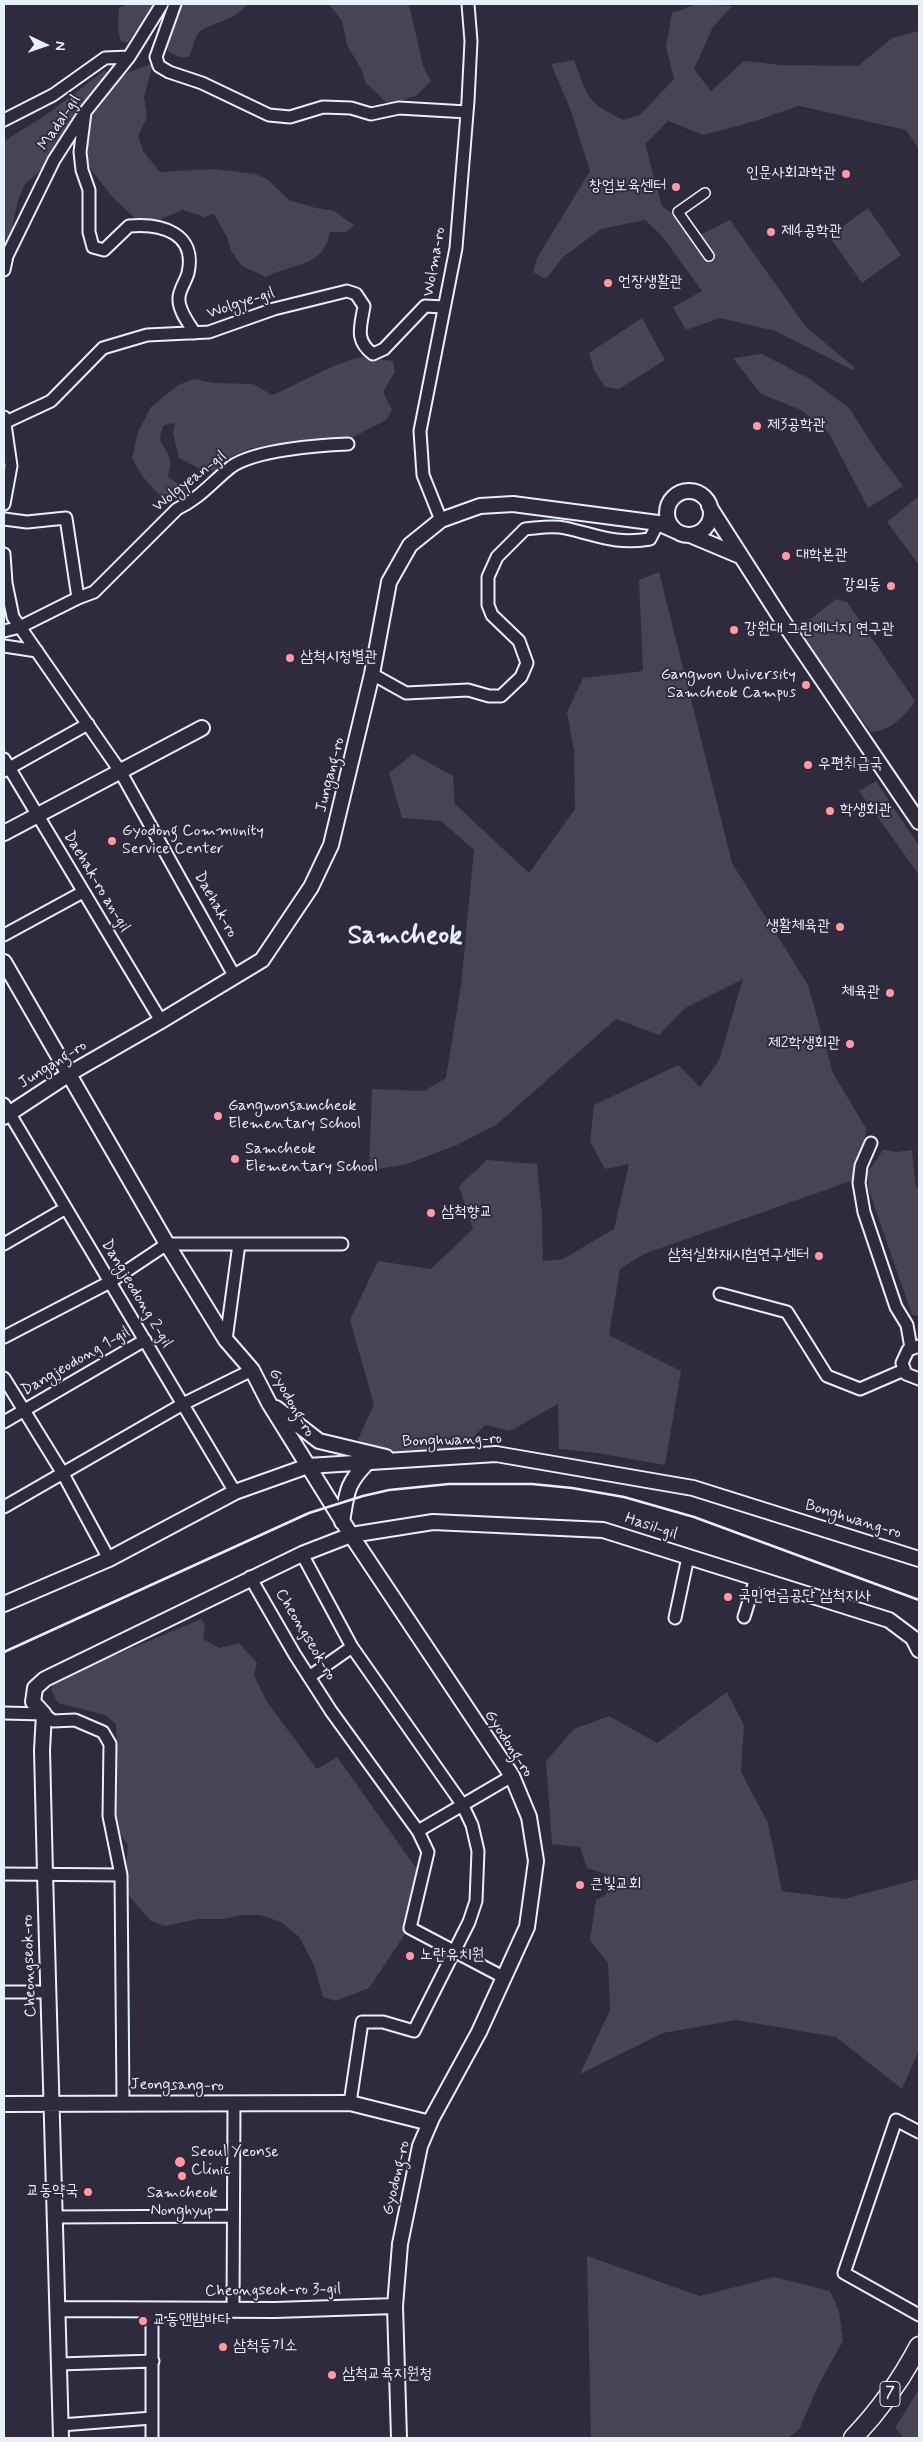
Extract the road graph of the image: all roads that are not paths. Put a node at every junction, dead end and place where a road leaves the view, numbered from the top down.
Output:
1 (162, 4) edge
2 (175, 4) edge
3 (468, 4) edge
4 (129, 57) junction
5 (85, 112) junction
6 (467, 112) junction
7 (4, 120) edge
8 (705, 193) dead end
9 (709, 256) dead end
10 (4, 270) edge
11 (444, 307) junction
12 (195, 333) junction
13 (5, 419) edge
14 (348, 444) dead end
15 (4, 504) edge
16 (709, 506) junction
17 (668, 507) junction
18 (4, 520) edge
19 (441, 520) junction
20 (658, 523) junction
21 (676, 531) junction
22 (690, 535) junction
23 (4, 554) edge
24 (740, 556) junction
25 (78, 598) junction
26 (20, 627) junction
27 (4, 631) edge
28 (4, 646) edge
29 (37, 651) junction
30 (372, 674) junction
31 (88, 724) junction
32 (202, 728) dead end
33 (5, 766) edge
34 (120, 771) junction
35 (38, 816) junction
36 (919, 822) edge
37 (4, 833) edge
38 (84, 892) junction
39 (4, 936) edge
40 (4, 962) edge
41 (235, 977) junction
42 (161, 1022) junction
43 (70, 1074) junction
44 (6, 1111) edge
45 (871, 1143) dead end
46 (66, 1208) junction
47 (4, 1244) edge
48 (167, 1244) junction
49 (239, 1244) junction
50 (342, 1244) dead end
51 (110, 1282) junction
52 (720, 1294) dead end
53 (4, 1337) edge
54 (145, 1340) junction
55 (226, 1340) junction
56 (915, 1347) edge
57 (252, 1370) junction
58 (904, 1370) junction
59 (4, 1378) edge
60 (919, 1379) edge
61 (269, 1403) junction
62 (183, 1404) junction
63 (24, 1411) junction
64 (4, 1422) edge
65 (396, 1460) junction
66 (368, 1462) junction
67 (308, 1466) junction
68 (62, 1472) junction
69 (235, 1492) junction
70 (4, 1507) edge
71 (342, 1522) junction
72 (350, 1535) junction
73 (302, 1554) junction
74 (688, 1557) junction
75 (109, 1559) junction
76 (919, 1559) edge
77 (250, 1577) junction
78 (756, 1578) junction
79 (4, 1604) edge
80 (744, 1617) dead end
81 (675, 1618) dead end
82 (917, 1643) edge
83 (352, 1647) junction
84 (309, 1677) junction
85 (4, 1713) edge
86 (44, 1714) junction
87 (512, 1776) junction
88 (462, 1804) junction
89 (418, 1831) junction
90 (4, 1874) edge
91 (45, 1874) junction
92 (120, 1875) junction
93 (454, 1953) junction
94 (505, 1978) junction
95 (4, 1992) edge
96 (48, 1992) junction
97 (123, 2102) junction
98 (52, 2103) junction
99 (350, 2103) junction
100 (4, 2104) edge
101 (234, 2104) junction
102 (430, 2123) junction
103 (919, 2132) edge
104 (232, 2216) junction
105 (56, 2217) junction
106 (395, 2306) junction
107 (59, 2309) junction
108 (152, 2310) junction
109 (233, 2310) junction
110 (919, 2316) edge
111 (919, 2346) edge
112 (153, 2362) junction
113 (59, 2364) junction
114 (152, 2418) junction
115 (61, 2432) edge
116 (152, 2438) edge
117 (400, 2438) edge
118 (853, 2438) edge

1 - 4 street, Madal-gil
2 - 6 street
3 - 6 street, Wolma-ro
4 - 5 street, Madal-gil
4 - 7 street
5 - 10 street, Madal-gil
5 - 12 street
6 - 11 street, Wolma-ro
8 - 9 street
11 - 12 street, Wolgye-gil
11 - 19 street, Wolma-ro
12 - 13 street, Wolgye-gil
13 - 15 street
14 - 25 street, Wolgyean-gil
16 - 17 street
16 - 22 street
16 - 24 street
17 - 20 street
17 - 21 street
18 - 25 street
19 - 20 street, Jungang-ro
19 - 30 street, Jungang-ro
20 - 21 street, Jungang-ro
20 - 30 street
21 - 22 street
22 - 24 street
23 - 26 street
24 - 36 street
25 - 26 street, Wolgyean-gil
26 - 27 street
26 - 29 street
28 - 29 street
29 - 31 street, Daehak-ro
30 - 41 street, Jungang-ro
31 - 33 street
31 - 34 street, Daehak-ro
32 - 34 street
33 - 35 street, Daehak-ro an-gil
34 - 35 street
34 - 41 street, Daehak-ro
35 - 37 street
35 - 38 street, Daehak-ro an-gil
38 - 39 street
38 - 42 street, Daehak-ro an-gil
40 - 43 street, Gyodong-ro
41 - 42 street, Jungang-ro
42 - 43 street, Jungang-ro
43 - 44 street, Jungang-ro
43 - 48 street, Gyodong-ro
44 - 46 street, Dangjeodong 2-gil
45 - 56 street
46 - 47 street
46 - 51 street, Dangjeodong 2-gil
48 - 49 street
48 - 51 street
48 - 55 street, Gyodong-ro
49 - 50 street
49 - 55 street
51 - 53 street
51 - 54 street, Dangjeodong 2-gil
52 - 58 street
54 - 62 street, Dangjeodong 2-gil
54 - 63 street, Dangjeodong 1-gil
55 - 57 street, Gyodong-ro
56 - 58 street
57 - 61 street, Gyodong-ro
57 - 62 street, Gyodong-ro
58 - 60 street
59 - 63 street, Dangjeodong 1-gil
61 - 65 street
61 - 67 street, Gyodong-ro
62 - 68 street
62 - 69 street, Dangjeodong 2-gil
63 - 64 street
63 - 68 street, Dangjeodong 1-gil
65 - 66 street, Bonghwang-ro
65 - 76 street, Bonghwang-ro
66 - 67 street, Bonghwang-ro
66 - 71 street
67 - 69 street, Bonghwang-ro
67 - 71 street, Gyodong-ro
68 - 70 street
68 - 75 street, Dangjeodong 1-gil
69 - 75 street, Bonghwang-ro
71 - 72 street, Gyodong-ro
72 - 73 street, Cheongseok-ro
72 - 74 street, Hasil-gil
72 - 87 street, Gyodong-ro
73 - 77 street, Cheongseok-ro
73 - 83 street, Cheongseok-ro
74 - 78 street, Hasil-gil
74 - 81 street
75 - 79 street, Bonghwang-ro
77 - 84 street, Cheongseok-ro
77 - 86 street, Cheongseok-ro
78 - 80 street
78 - 82 street, Hasil-gil
83 - 84 street
83 - 88 street, Cheongseok-ro
84 - 89 street, Cheongseok-ro
85 - 86 street
86 - 91 street, Cheongseok-ro
86 - 92 street
87 - 88 street
87 - 94 street, Gyodong-ro
88 - 89 street
88 - 93 street, Cheongseok-ro
89 - 93 street, Cheongseok-ro
90 - 91 street
91 - 92 street
91 - 96 street, Cheongseok-ro
92 - 97 street
93 - 94 street
93 - 99 street
94 - 102 street, Gyodong-ro
95 - 96 street
96 - 98 street, Cheongseok-ro
97 - 98 street, Jeongsang-ro
97 - 101 street, Jeongsang-ro
98 - 100 street, Jeongsang-ro
98 - 105 street, Cheongseok-ro
99 - 101 street, Jeongsang-ro
99 - 102 street, Jeongsang-ro
101 - 104 street
102 - 106 street, Gyodong-ro
103 - 110 street
104 - 105 street
104 - 109 street
105 - 107 street, Cheongseok-ro
106 - 109 street, Cheongseok-ro 3-gil
106 - 117 street, Gyodong-ro
107 - 108 street, Cheongseok-ro 3-gil
107 - 113 street, Cheongseok-ro
108 - 109 street, Cheongseok-ro 3-gil
108 - 112 street
111 - 118 main road, 7
112 - 113 street
112 - 114 street
113 - 115 street, Cheongseok-ro
114 - 115 street
114 - 116 street

